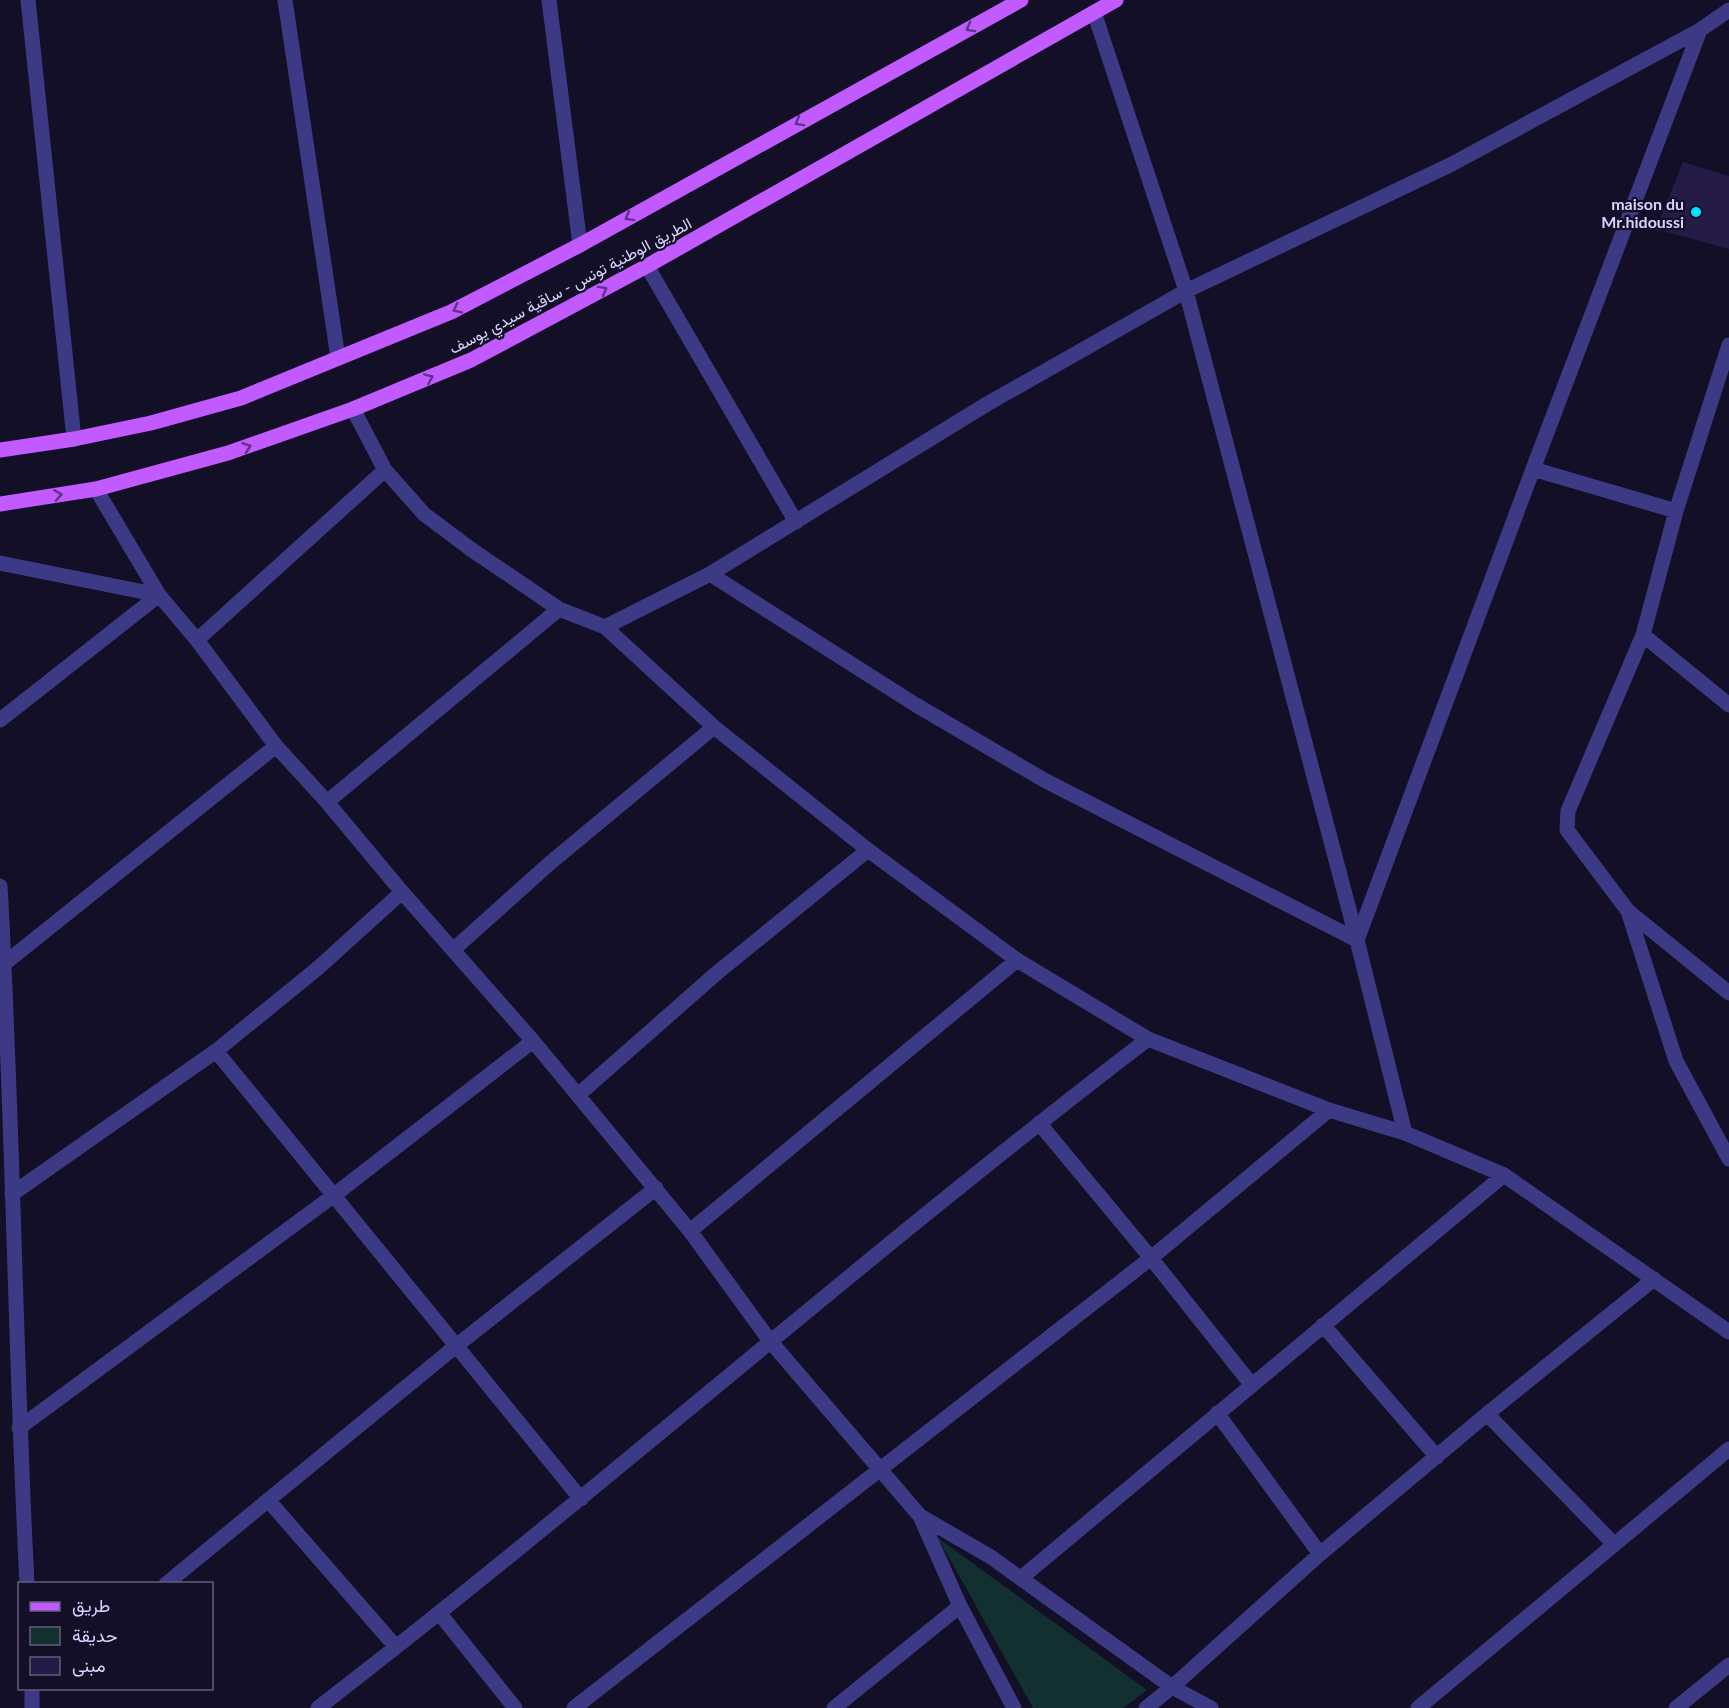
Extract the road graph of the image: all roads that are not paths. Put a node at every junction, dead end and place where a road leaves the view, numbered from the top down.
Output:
1 (28, 0) edge
2 (285, 0) edge
3 (549, 0) edge
4 (1021, 0) edge
5 (1116, 0) edge
6 (1729, 10) edge
7 (1094, 12) junction
8 (1700, 30) junction
9 (580, 244) junction
10 (647, 266) junction
11 (1186, 291) junction
12 (1729, 345) edge
13 (338, 358) junction
14 (353, 409) junction
15 (74, 439) junction
16 (0, 450) edge
17 (1533, 469) junction
18 (385, 470) junction
19 (96, 489) junction
20 (0, 504) edge
21 (1676, 511) junction
22 (796, 522) junction
23 (0, 563) edge
24 (710, 574) junction
25 (159, 595) junction
26 (559, 609) junction
27 (605, 627) junction
28 (1643, 635) junction
29 (197, 640) junction
30 (1729, 705) edge
31 (0, 720) edge
32 (714, 727) junction
33 (276, 746) junction
34 (327, 802) junction
35 (868, 850) junction
36 (0, 886) edge
37 (402, 892) junction
38 (1628, 911) junction
39 (1, 923) edge
40 (1357, 940) junction
41 (454, 949) junction
42 (1017, 960) junction
43 (4, 964) junction
44 (1729, 993) edge
45 (1148, 1039) junction
46 (533, 1041) junction
47 (216, 1051) junction
48 (578, 1095) junction
49 (1329, 1110) junction
50 (1039, 1123) junction
51 (1405, 1133) junction
52 (1729, 1159) edge
53 (1503, 1175) junction
54 (656, 1188) junction
55 (12, 1194) junction
56 (333, 1196) junction
57 (690, 1231) junction
58 (1151, 1258) junction
59 (1654, 1279) junction
60 (1323, 1325) junction
61 (1729, 1332) edge
62 (770, 1341) junction
63 (456, 1346) junction
64 (1251, 1384) junction
65 (1217, 1413) junction
66 (1487, 1414) junction
67 (19, 1428) junction
68 (1729, 1449) edge
69 (1437, 1457) junction
70 (880, 1468) junction
71 (581, 1499) junction
72 (268, 1500) junction
73 (920, 1516) junction
74 (1614, 1544) junction
75 (1320, 1554) junction
76 (1021, 1578) junction
77 (27, 1582) edge
78 (168, 1582) edge
79 (960, 1606) junction
80 (440, 1614) junction
81 (396, 1647) junction
82 (1729, 1665) edge
83 (1172, 1687) junction
84 (34, 1690) edge
85 (32, 1708) edge
86 (318, 1708) edge
87 (515, 1708) edge
88 (574, 1708) edge
89 (834, 1708) edge
90 (1014, 1708) edge
91 (1146, 1708) edge
92 (1211, 1708) edge
93 (1418, 1708) edge
94 (1676, 1708) edge

1 - 15 street
2 - 13 street
3 - 9 street
4 -> 9 main road, الطريق الوطنية تونس - ساقية سيدي يوسف
5 - 7 main road, الطريق الوطنية تونس - ساقية سيدي يوسف
6 - 8 street
7 - 10 main road, الطريق الوطنية تونس - ساقية سيدي يوسف
7 - 11 street
8 - 11 street
8 - 17 street
9 -> 13 main road, الطريق الوطنية تونس - ساقية سيدي يوسف
14 -> 10 main road, الطريق الوطنية تونس - ساقية سيدي يوسف
10 - 22 street
11 - 22 street
11 - 40 street
12 - 21 street
13 - 15 main road, الطريق الوطنية تونس - ساقية سيدي يوسف
14 - 18 street
19 -> 14 main road, الطريق الوطنية تونس - ساقية سيدي يوسف
15 - 16 main road, الطريق الوطنية تونس - ساقية سيدي يوسف
17 - 21 street
17 - 40 street
18 - 26 street
18 - 29 street
20 -> 19 main road, الطريق الوطنية تونس - ساقية سيدي يوسف
19 - 25 street
21 - 28 street
22 - 24 street
23 - 25 street
24 - 27 street
24 - 40 street
25 - 29 street
25 - 31 street
26 - 27 street
26 - 34 street
27 - 32 street
28 - 30 street
28 - 38 street
29 - 33 street
32 - 35 street
32 - 41 street
33 - 34 street
33 - 43 street
34 - 37 street
35 - 42 street
35 - 48 street
36 - 39 street
37 - 41 street
37 - 47 street
38 - 44 street
38 - 52 street
39 - 43 street
40 - 51 street
41 - 46 street
42 - 45 street
42 - 57 street
43 - 55 street
45 - 49 street
45 - 50 street
46 - 48 street
46 - 56 street
47 - 55 street
47 - 56 street
48 - 54 street
49 - 51 street
49 - 58 street
50 - 58 street
50 - 62 street
51 - 53 street
53 - 59 street
53 - 60 street
54 - 57 street
54 - 63 street
55 - 67 street
56 - 63 street
56 - 67 street
57 - 62 street
58 - 64 street
58 - 70 street
59 - 61 street
59 - 66 street
60 - 64 street
60 - 69 street
62 - 70 street
62 - 71 street
63 - 71 street
63 - 72 street
64 - 65 street
65 - 75 street
65 - 76 street
66 - 69 street
66 - 74 street
67 - 77 street
68 - 74 street
69 - 75 street
70 - 73 street
70 - 88 street
71 - 80 street
72 - 78 street
72 - 81 street
73 - 76 street
73 - 79 street
74 - 93 street
75 - 83 street
76 - 83 street
79 - 89 street
79 - 90 street
80 - 81 street
80 - 87 street
81 - 86 street
82 - 94 street
83 - 91 street
83 - 92 street
84 - 85 street

